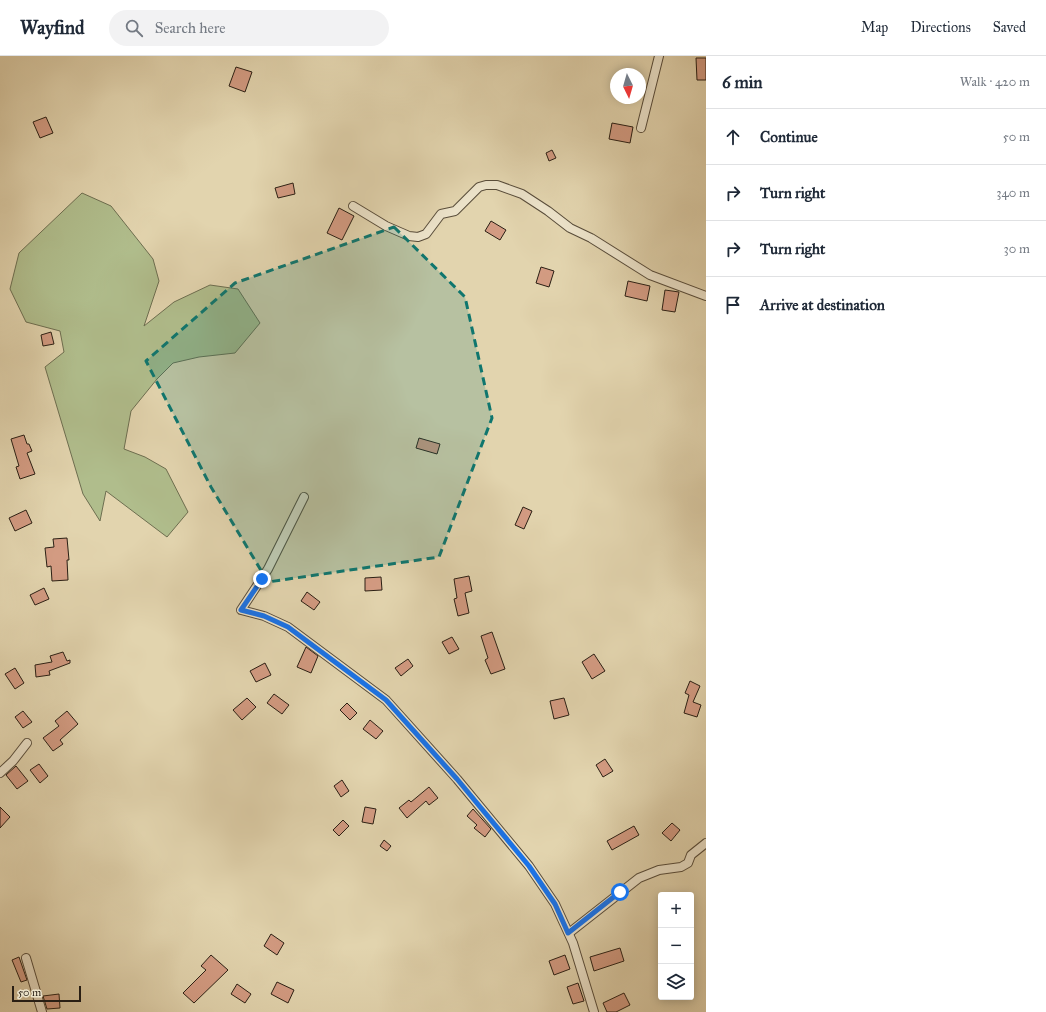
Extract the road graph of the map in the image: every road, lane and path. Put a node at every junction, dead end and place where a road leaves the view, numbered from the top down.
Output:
1 (659, 56) edge
2 (642, 128) dead end
3 (353, 206) dead end
4 (706, 296) edge
5 (304, 497) dead end
6 (27, 743) dead end
7 (0, 773) edge
8 (706, 843) edge
9 (568, 933) junction
10 (26, 958) dead end
11 (42, 1012) edge
12 (594, 1012) edge

1 - 2 street
3 - 4 street
5 - 9 street
6 - 7 street
8 - 9 street
9 - 12 street
10 - 11 street

